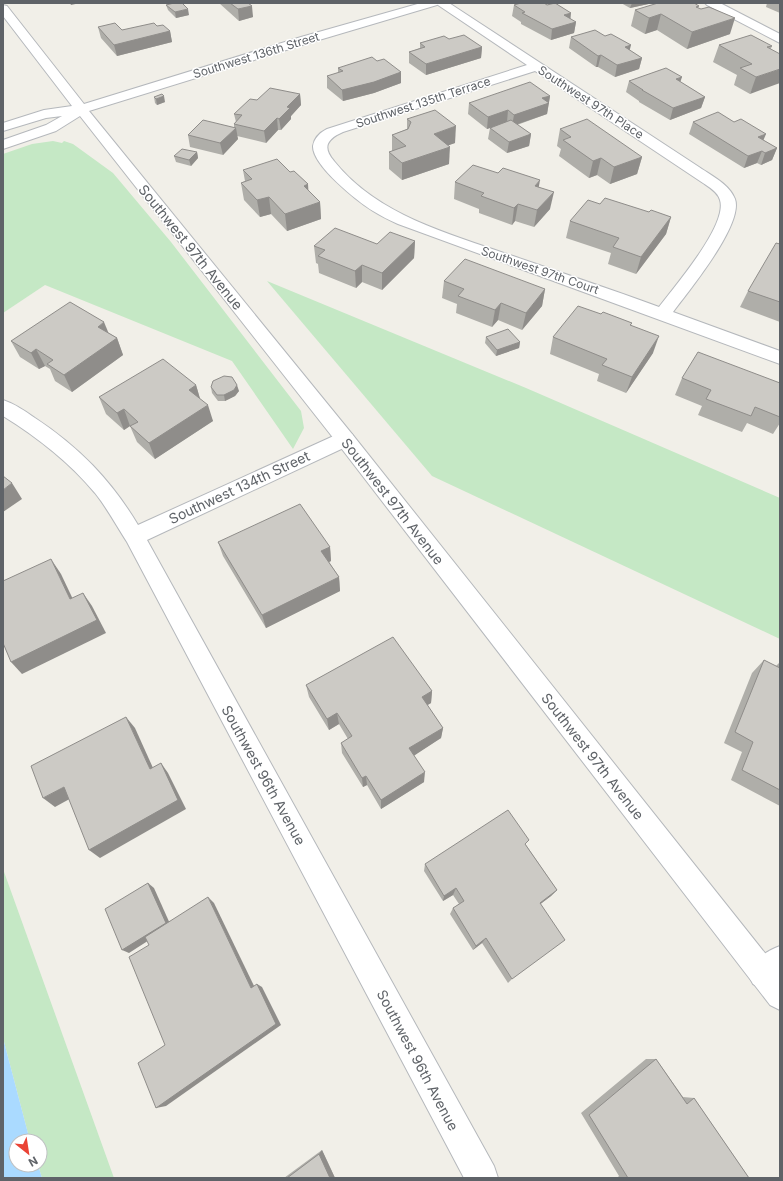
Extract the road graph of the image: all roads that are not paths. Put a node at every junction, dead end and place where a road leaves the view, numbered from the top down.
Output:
1 (433, 3) edge
2 (441, 3) edge
3 (711, 3) edge
4 (3, 8) edge
5 (780, 39) edge
6 (537, 66) junction
7 (81, 109) junction
8 (3, 127) edge
9 (3, 145) edge
10 (320, 151) joint
11 (663, 313) junction
12 (780, 358) edge
13 (3, 407) edge
14 (345, 439) junction
15 (134, 536) junction
16 (774, 976) edge
17 (482, 1178) edge

1 - 7 street, Southwest 136th Street
2 - 6 street, Southwest 97th Place
3 - 5 street
4 - 7 street, Southwest 97th Avenue
6 - 10 street, Southwest 135th Terrace
6 - 11 street, Southwest 97th Place
7 - 8 street, Southwest 136th Street
7 - 9 street, Southwest 136th Street
7 - 14 street, Southwest 97th Avenue
10 - 11 street, Southwest 97th Court
11 - 12 street, Southwest 97th Court
13 - 15 street, Southwest 96th Avenue
14 - 15 street, Southwest 134th Street
14 - 16 street, Southwest 97th Avenue
15 - 17 street, Southwest 96th Avenue

